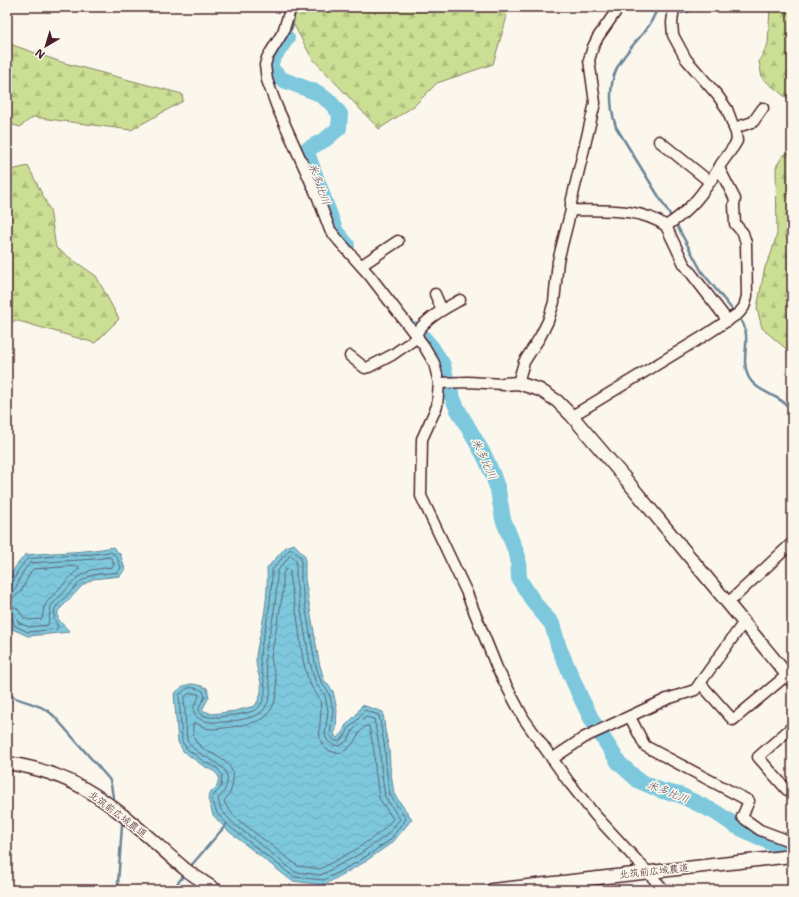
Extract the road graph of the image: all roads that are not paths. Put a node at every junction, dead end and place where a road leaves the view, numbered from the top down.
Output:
1 (291, 7) edge
2 (619, 7) edge
3 (674, 7) edge
4 (763, 108) dead end
5 (734, 128) junction
6 (659, 141) dead end
7 (719, 168) junction
8 (710, 182) junction
9 (571, 210) junction
10 (666, 226) junction
11 (398, 241) dead end
12 (362, 265) junction
13 (435, 294) dead end
14 (460, 300) dead end
15 (442, 310) junction
16 (728, 320) junction
17 (417, 335) junction
18 (350, 356) dead end
19 (439, 383) junction
20 (518, 383) junction
21 (503, 384) joint
22 (572, 416) junction
23 (792, 543) edge
24 (728, 603) junction
25 (744, 622) junction
26 (789, 678) edge
27 (700, 683) junction
28 (630, 717) junction
29 (792, 727) edge
30 (552, 759) junction
31 (7, 763) edge
32 (792, 785) edge
33 (792, 842) edge
34 (792, 856) edge
35 (648, 872) junction
36 (216, 890) edge
37 (492, 890) edge
38 (664, 890) edge

1 - 12 street
2 - 9 street
3 - 5 street
4 - 5 street
5 - 7 street
6 - 8 street
7 - 8 street
7 - 16 street
8 - 10 street
9 - 10 street
9 - 20 street
10 - 16 street
11 - 12 street
12 - 17 street
13 - 15 street
14 - 15 street
15 - 17 street
16 - 22 street
17 - 18 street
17 - 19 street
19 - 21 street
19 - 30 street
20 - 21 street
20 - 22 street
22 - 24 street
23 - 24 street
24 - 25 street
25 - 26 street
25 - 27 street
26 - 27 street
27 - 28 street
28 - 30 street
28 - 33 street
29 - 32 street
30 - 35 street
31 - 36 street, 北筑前広域農道
34 - 35 street, 北筑前広域農道
35 - 37 street, 北筑前広域農道
35 - 38 street

